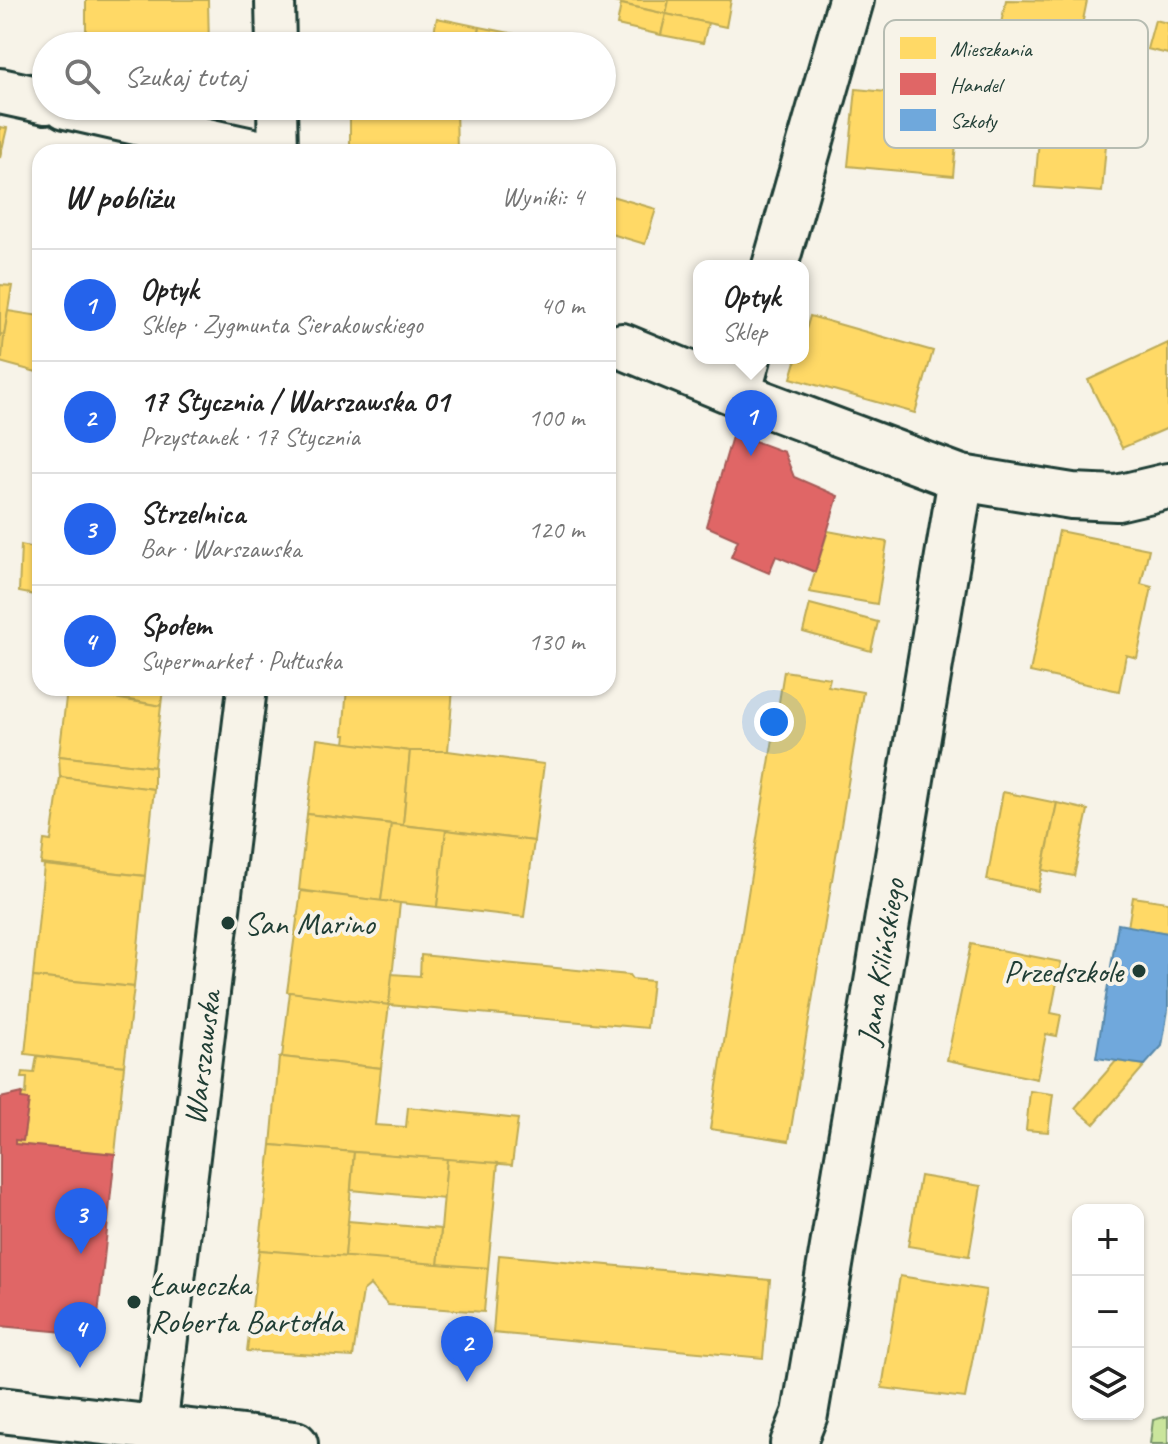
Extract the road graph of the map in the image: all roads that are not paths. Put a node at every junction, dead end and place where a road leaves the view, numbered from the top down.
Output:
1 (275, 0) edge
2 (851, 0) edge
3 (276, 32) edge
4 (0, 91) edge
5 (32, 98) edge
6 (128, 120) edge
7 (277, 120) edge
8 (189, 134) joint
9 (235, 144) edge
10 (278, 144) edge
11 (777, 260) edge
12 (616, 344) edge
13 (693, 364) edge
14 (695, 364) edge
15 (743, 376) edge
16 (961, 478) junction
17 (1168, 486) edge
18 (246, 696) edge
19 (0, 1410) edge
20 (156, 1436) edge
21 (295, 1444) edge
22 (793, 1444) edge

1 - 3 street
2 - 11 street
4 - 5 street
6 - 8 street
7 - 10 street
8 - 9 street
12 - 13 street
14 - 15 street
15 - 16 street
16 - 17 street
16 - 22 street, Jana Kilińskiego
18 - 20 street, Warszawska
19 - 20 street
20 - 21 street

